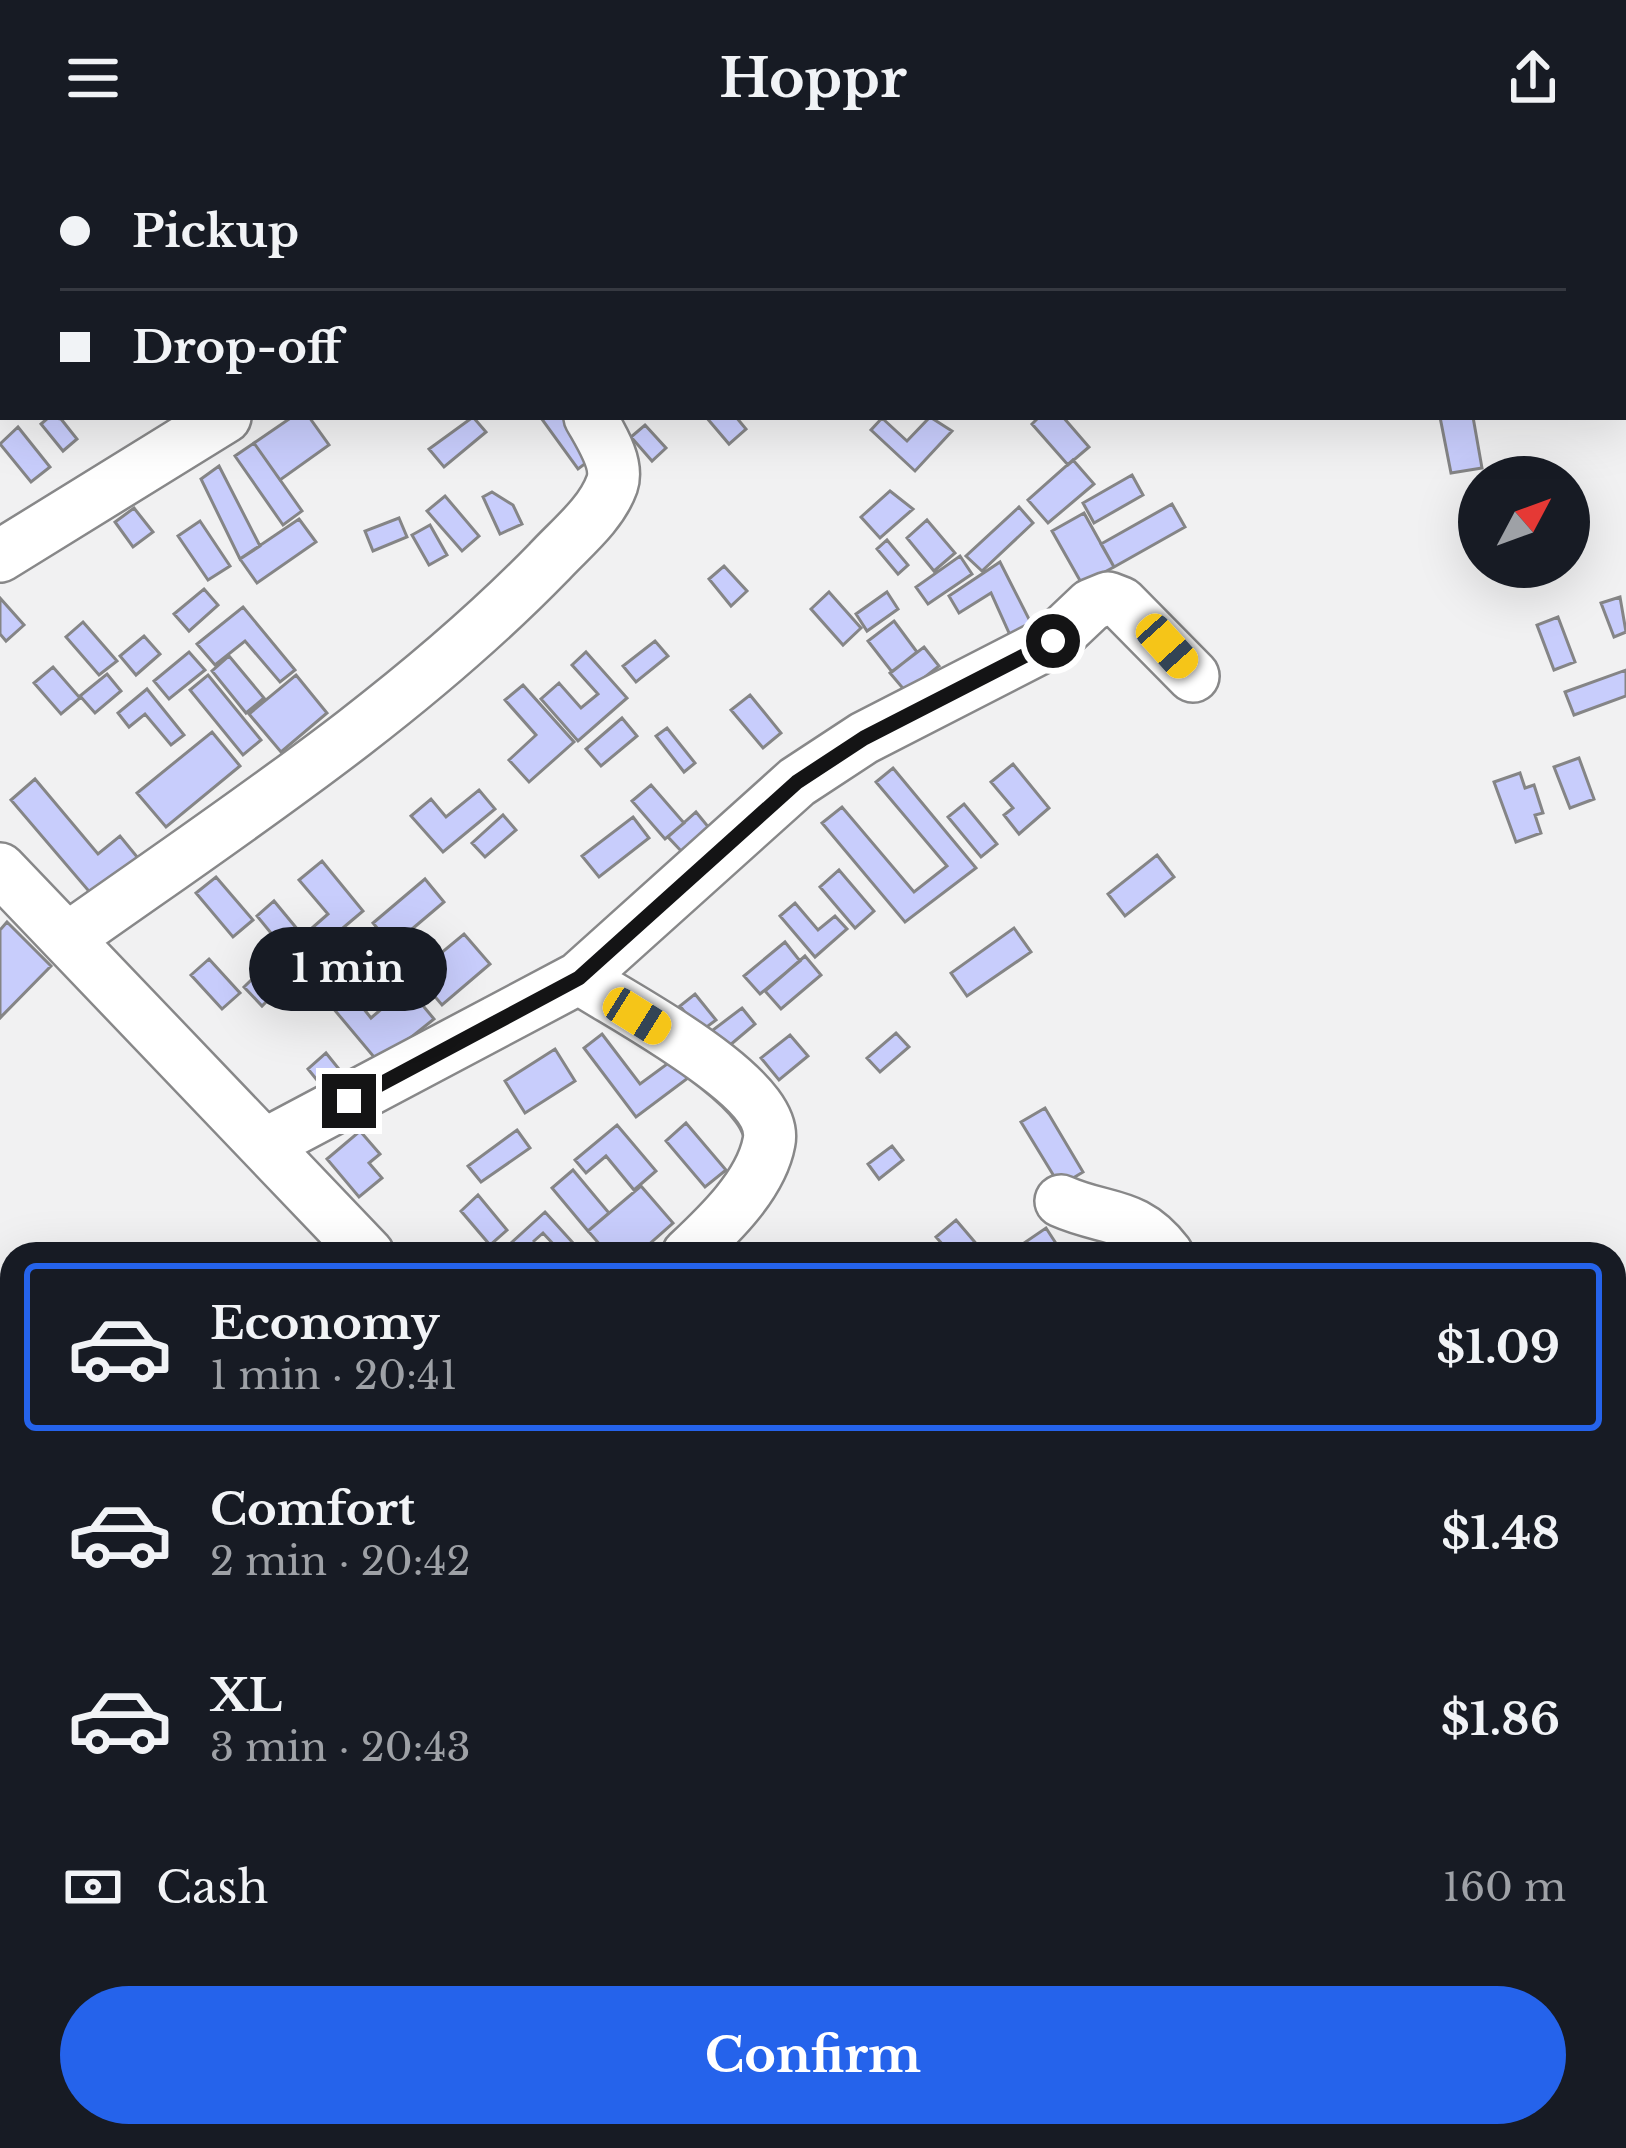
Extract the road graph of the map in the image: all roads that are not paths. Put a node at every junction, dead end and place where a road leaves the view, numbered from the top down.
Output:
1 (220, 420) edge
2 (591, 420) edge
3 (0, 556) edge
4 (1193, 676) dead end
5 (0, 869) edge
6 (67, 939) junction
7 (579, 978) junction
8 (264, 1145) junction
9 (1061, 1201) dead end
10 (357, 1242) edge
11 (698, 1242) edge
12 (1154, 1242) edge

1 - 3 street
2 - 6 street
4 - 7 street
5 - 6 street
6 - 8 street
7 - 8 street
7 - 11 street
8 - 10 street
9 - 12 street

